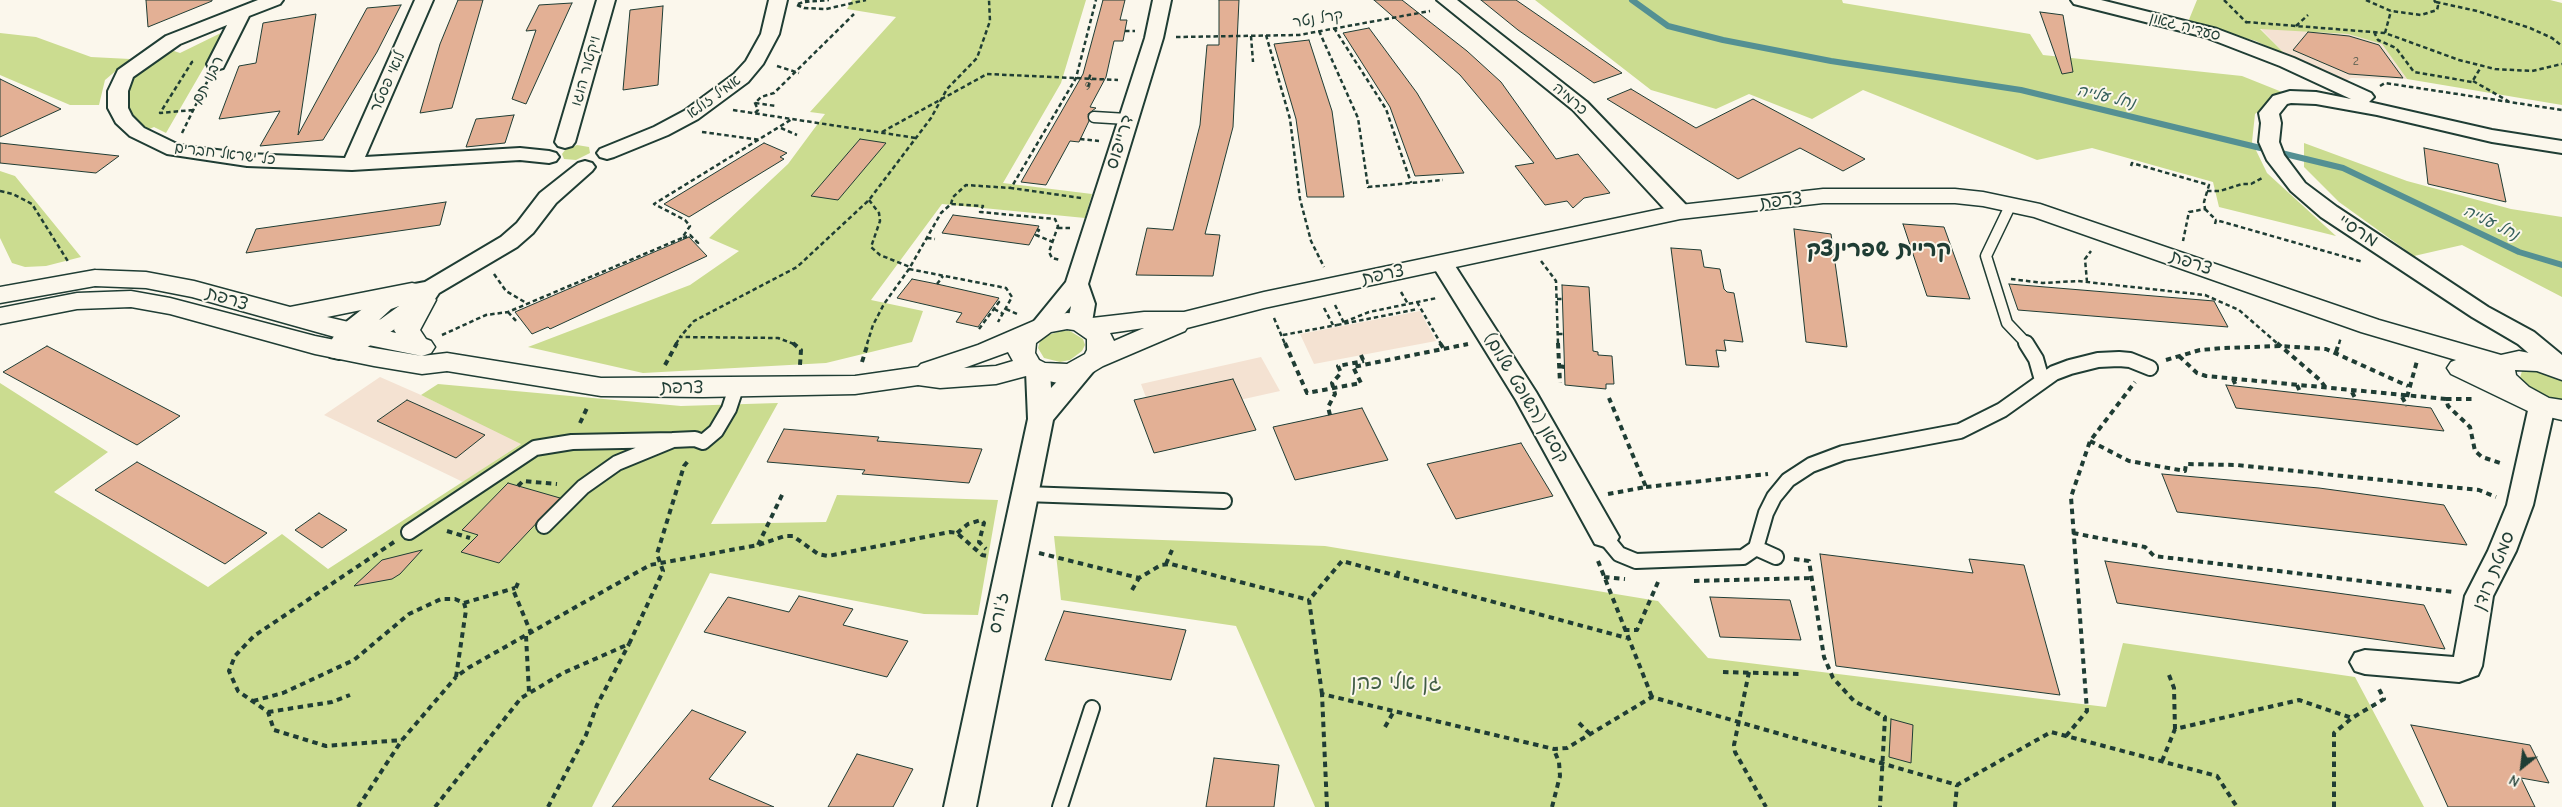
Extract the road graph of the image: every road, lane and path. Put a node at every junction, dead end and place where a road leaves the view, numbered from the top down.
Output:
1 (274, 0) edge
2 (424, 0) edge
3 (606, 0) edge
4 (778, 0) edge
5 (809, 0) edge
6 (829, 0) edge
7 (866, 0) edge
8 (989, 0) edge
9 (1096, 0) edge
10 (1162, 0) edge
11 (2080, 0) edge
12 (2366, 0) edge
13 (2435, 1) edge
14 (804, 2) junction
15 (1451, 3) edge
16 (1094, 7) junction
17 (1100, 7) dead end
18 (243, 11) junction
19 (2391, 11) junction
20 (854, 14) dead end
21 (2308, 15) dead end
22 (2246, 22) dead end
23 (2296, 26) junction
24 (840, 28) junction
25 (1334, 28) junction
26 (844, 29) dead end
27 (1088, 30) junction
28 (1095, 30) dead end
29 (1125, 31) dead end
30 (1131, 31) dead end
31 (1319, 31) junction
32 (2374, 32) junction
33 (2385, 33) junction
34 (1266, 35) junction
35 (1251, 36) junction
36 (1182, 37) dead end
37 (2562, 46) edge
38 (816, 51) junction
39 (820, 52) dead end
40 (1082, 54) junction
41 (1088, 54) dead end
42 (218, 61) junction
43 (1253, 62) dead end
44 (2287, 62) junction
45 (2562, 64) edge
46 (781, 66) dead end
47 (2481, 67) junction
48 (1091, 72) dead end
49 (795, 73) junction
50 (799, 74) dead end
51 (1076, 78) junction
52 (1090, 79) junction
53 (1121, 81) dead end
54 (2473, 81) junction
55 (1088, 87) dead end
56 (2377, 87) dead end
57 (2303, 97) junction
58 (2508, 101) junction
59 (1062, 102) junction
60 (755, 103) junction
61 (938, 103) junction
62 (1066, 103) dead end
63 (2510, 105) dead end
64 (776, 106) dead end
65 (2552, 108) junction
66 (193, 110) junction
67 (2562, 110) edge
68 (737, 111) dead end
69 (2554, 112) dead end
70 (755, 113) junction
71 (1094, 116) dead end
72 (2410, 116) junction
73 (792, 119) junction
74 (1127, 119) junction
75 (781, 128) junction
76 (699, 132) dead end
77 (882, 132) junction
78 (1043, 134) junction
79 (797, 135) dead end
80 (1048, 135) dead end
81 (916, 138) junction
82 (763, 139) junction
83 (1080, 139) dead end
84 (768, 140) dead end
85 (1095, 140) dead end
86 (565, 142) junction
87 (597, 143) junction
88 (2562, 146) edge
89 (174, 150) junction
90 (1029, 158) junction
91 (1034, 159) dead end
92 (726, 161) junction
93 (551, 162) junction
94 (731, 163) dead end
95 (352, 164) junction
96 (2131, 166) dead end
97 (585, 167) junction
98 (2288, 177) junction
99 (1443, 180) dead end
100 (1411, 183) junction
101 (1011, 188) junction
102 (678, 190) junction
103 (2209, 191) junction
104 (0, 192) edge
105 (683, 192) dead end
106 (548, 198) junction
107 (869, 200) junction
108 (1102, 201) junction
109 (951, 204) junction
110 (2011, 204) junction
111 (2205, 209) junction
112 (980, 212) junction
113 (1680, 212) junction
114 (976, 218) dead end
115 (2216, 220) junction
116 (2215, 224) dead end
117 (1058, 228) junction
118 (1070, 228) dead end
119 (1037, 229) dead end
120 (2104, 232) junction
121 (2263, 234) junction
122 (682, 238) junction
123 (927, 238) junction
124 (2262, 238) dead end
125 (934, 239) dead end
126 (2186, 239) dead end
127 (1053, 242) junction
128 (696, 244) dead end
129 (2312, 248) junction
130 (2311, 252) dead end
131 (1059, 260) dead end
132 (2356, 260) dead end
133 (2362, 262) dead end
134 (1442, 263) junction
135 (1545, 266) dead end
136 (2361, 266) dead end
137 (909, 268) junction
138 (943, 276) junction
139 (1993, 276) junction
140 (496, 277) dead end
141 (66, 282) junction
142 (2087, 282) junction
143 (937, 284) dead end
144 (1076, 284) junction
145 (1333, 286) junction
146 (422, 293) junction
147 (1461, 293) junction
148 (0, 295) edge
149 (1403, 295) dead end
150 (1557, 299) junction
151 (1562, 299) dead end
152 (1264, 300) junction
153 (996, 301) dead end
154 (1417, 302) junction
155 (528, 304) junction
156 (1408, 304) junction
157 (994, 309) junction
158 (1006, 309) junction
159 (1337, 309) dead end
160 (1418, 309) dead end
161 (508, 312) junction
162 (1326, 312) dead end
163 (2480, 312) junction
164 (1002, 313) junction
165 (0, 316) edge
166 (284, 316) junction
167 (1184, 320) junction
168 (517, 322) dead end
169 (1030, 323) junction
170 (1085, 325) junction
171 (1335, 325) junction
172 (998, 326) dead end
173 (2370, 326) junction
174 (979, 329) dead end
175 (447, 332) dead end
176 (1558, 334) junction
177 (1564, 334) dead end
178 (1283, 335) junction
179 (680, 337) junction
180 (352, 340) junction
181 (1490, 340) junction
182 (416, 346) junction
183 (2280, 346) junction
184 (1444, 349) junction
185 (864, 355) dead end
186 (1360, 355) dead end
187 (2179, 356) junction
188 (447, 362) junction
189 (2417, 362) dead end
190 (1090, 363) junction
191 (1365, 363) junction
192 (2508, 363) junction
193 (664, 366) dead end
194 (1559, 366) junction
195 (1565, 367) dead end
196 (1034, 368) junction
197 (2150, 368) junction
198 (2562, 370) edge
199 (918, 376) junction
200 (2233, 379) junction
201 (2042, 380) junction
202 (1560, 382) dead end
203 (2236, 386) dead end
204 (2297, 386) junction
205 (2408, 386) junction
206 (793, 387) junction
207 (736, 388) junction
208 (1334, 388) junction
209 (2326, 388) junction
210 (2352, 391) junction
211 (2301, 394) dead end
212 (2402, 396) junction
213 (2407, 397) junction
214 (1609, 398) dead end
215 (2475, 399) dead end
216 (2356, 400) dead end
217 (2446, 400) junction
218 (2541, 403) edge
219 (2407, 406) dead end
220 (584, 412) dead end
221 (1330, 415) dead end
222 (1041, 419) junction
223 (580, 424) dead end
224 (673, 440) junction
225 (2090, 441) junction
226 (703, 442) junction
227 (2527, 472) junction
228 (1788, 480) junction
229 (518, 486) dead end
230 (583, 487) junction
231 (1646, 487) junction
232 (1624, 491) dead end
233 (783, 493) dead end
234 (1025, 494) junction
235 (1224, 501) dead end
236 (2520, 505) junction
237 (544, 526) dead end
238 (445, 531) dead end
239 (409, 532) joint
240 (957, 533) junction
241 (2073, 533) junction
242 (1605, 537) junction
243 (470, 538) dead end
244 (758, 545) junction
245 (1756, 548) junction
246 (976, 550) dead end
247 (1172, 550) dead end
248 (1002, 554) junction
249 (1776, 557) joint
250 (660, 564) junction
251 (1166, 564) junction
252 (1400, 567) dead end
253 (1397, 576) junction
254 (1604, 577) junction
255 (1139, 578) junction
256 (1812, 578) junction
257 (1628, 579) dead end
258 (1668, 581) dead end
259 (1687, 581) dead end
260 (518, 584) dead end
261 (515, 588) junction
262 (1132, 590) dead end
263 (2480, 596) junction
264 (1308, 600) junction
265 (464, 603) junction
266 (1624, 630) junction
267 (531, 633) junction
268 (526, 636) junction
269 (1627, 638) junction
270 (630, 644) junction
271 (2365, 662) joint
272 (1723, 672) dead end
273 (1749, 672) junction
274 (1799, 674) dead end
275 (2169, 675) dead end
276 (456, 677) junction
277 (528, 692) junction
278 (1322, 694) junction
279 (350, 695) dead end
280 (1652, 698) junction
281 (253, 701) junction
282 (1092, 708) dead end
283 (1394, 711) junction
284 (268, 712) junction
285 (2352, 718) junction
286 (1739, 722) junction
287 (1579, 723) dead end
288 (1385, 727) dead end
289 (2174, 729) junction
290 (1590, 734) junction
291 (2066, 736) junction
292 (402, 740) junction
293 (1554, 749) junction
294 (2162, 761) junction
295 (1882, 765) junction
296 (1957, 785) junction
297 (358, 807) edge
298 (435, 807) edge
299 (548, 807) edge
300 (960, 807) edge
301 (1060, 807) edge
302 (1327, 807) edge
303 (1552, 807) edge
304 (1766, 807) edge
305 (1880, 807) edge
306 (1955, 807) edge
307 (2237, 807) edge
308 (2334, 807) edge

1 - 18 street, כל ישראל חברים
2 - 95 street, לואי פסטר
3 - 86 street, ויקטור הוגו
4 - 87 street, אמיל זולא
5 - 14 path
6 - 14 path
7 - 14 path
8 - 61 path
9 - 16 path
10 - 74 street, דרייפוס
11 - 44 street, סעדיה גאון
12 - 19 path
13 - 19 path
13 - 37 path
15 - 25 path, קרל נטר
15 - 113 street, כרמיה
16 - 17 path
16 - 27 path
18 - 42 street, רבנו תם
18 - 89 street, כל ישראל חברים
19 - 33 path
20 - 24 path
21 - 23 path
22 - 23 path
23 - 32 path
24 - 26 path
24 - 38 path
25 - 31 path, קרל נטר
25 - 100 path
27 - 28 path
27 - 40 path
29 - 30 path
31 - 34 path, קרל נטר
31 - 100 path
32 - 33 path
32 - 54 path
33 - 47 path
34 - 35 path, קרל נטר
34 - 145 path
35 - 36 path, קרל נטר
35 - 43 path
38 - 39 path
38 - 49 path
40 - 41 path
40 - 51 path
42 - 66 path, רבנו תם
42 - 66 path
44 - 57 street
44 - 72 street, מרסיי
45 - 47 path
46 - 49 path
47 - 54 path
48 - 52 path
49 - 50 path
49 - 60 path
51 - 52 path
51 - 59 path
51 - 61 path
52 - 53 path
52 - 55 path
54 - 58 path
56 - 58 path
57 - 72 street, מרסיי
57 - 98 street, מרסיי
58 - 63 path
58 - 65 path
59 - 62 path
59 - 78 path
60 - 64 path
60 - 70 path
61 - 77 path
61 - 81 path
65 - 67 path
65 - 69 path
66 - 89 path, רבנו תם
68 - 70 path
70 - 73 path
71 - 74 lane
72 - 88 street, מרסיי
73 - 75 path
73 - 77 path
74 - 108 street, דרייפוס
75 - 79 path
75 - 82 path
76 - 82 path
77 - 81 path
78 - 80 path
78 - 90 path
81 - 107 path
82 - 84 path
82 - 92 path
83 - 85 path
86 - 87 street
86 - 93 street
87 - 97 street
89 - 95 street, כל ישראל חברים
90 - 91 path
90 - 101 path
92 - 94 path
92 - 102 path
93 - 95 street, כל ישראל חברים
93 - 97 street, כל ישראל חברים
93 - 106 street
96 - 103 path
97 - 106 street
98 - 103 path
98 - 163 street, מרסיי
99 - 100 path
101 - 108 path
101 - 109 path
102 - 105 path
102 - 122 path
103 - 111 path
104 - 141 path
106 - 146 street
107 - 137 path
107 - 179 path
108 - 144 street, דרייפוס
109 - 112 path
109 - 123 path
110 - 113 street, צרפת
110 - 120 street, צרפת
110 - 139 lane
111 - 115 path
111 - 126 path
112 - 114 path
112 - 117 path
113 - 134 street, צרפת
115 - 116 path
115 - 121 path
117 - 118 path
117 - 127 path
119 - 127 path
120 - 142 path
120 - 173 street, צרפת
121 - 124 path
121 - 129 path
122 - 128 path
122 - 155 path
123 - 125 path
123 - 137 path
127 - 131 path
129 - 130 path
129 - 132 path
133 - 136 path
134 - 145 street, צרפת
134 - 147 street, קסאן (השופט שלום)
135 - 150 path
137 - 138 path
137 - 185 path
138 - 143 path
138 - 158 path
139 - 142 path
139 - 201 lane
140 - 155 path
141 - 148 street, צרפת
141 - 166 street, צרפת
142 - 183 path
144 - 169 street, דרייפוס
144 - 170 street
145 - 152 street, צרפת
146 - 166 street
146 - 180 street
146 - 182 street
147 - 154 path
147 - 181 street, קסאן (השופט שלום)
149 - 156 path
150 - 151 path
150 - 176 path
152 - 167 street, צרפת
152 - 178 path
153 - 157 path
154 - 156 path
154 - 184 path
155 - 161 path
156 - 159 path
157 - 164 path
157 - 174 path
158 - 164 path
158 - 169 path
160 - 171 path, bridge
161 - 168 path
161 - 175 path
162 - 171 path
163 - 192 street, מרסיי
163 - 198 street, מרסיי
164 - 172 path
165 - 180 street, צרפת
166 - 180 street, צרפת
167 - 170 street, צרפת
167 - 190 street, צרפת
169 - 170 street
169 - 196 street
169 - 199 street, צרפת
170 - 190 street
171 - 178 path
173 - 192 street, צרפת
173 - 218 street, צרפת
176 - 177 path
176 - 194 path
178 - 208 path
179 - 193 path
179 - 206 path
180 - 182 street, צרפת
180 - 188 street, צרפת
181 - 184 path
181 - 242 street, קסאן (השופט שלום)
182 - 188 street, צרפת
183 - 187 path
183 - 205 path
183 - 209 path
184 - 191 path
186 - 191 path
187 - 197 path
187 - 200 path
188 - 207 street, צרפת
189 - 205 path
190 - 196 street
190 - 222 street, ז'ורס
191 - 208 path
191 - 208 path
192 - 198 street, צרפת
192 - 218 street
194 - 195 path
194 - 202 path
196 - 199 street, צרפת
196 - 222 street, ז'ורס
197 - 201 lane
197 - 225 path
199 - 206 street, צרפת
200 - 203 path
200 - 204 path
201 - 228 lane
204 - 209 path
204 - 211 path
205 - 213 path
206 - 207 street, צרפת
207 - 226 lane
208 - 221 path
209 - 210 path
210 - 212 path
210 - 216 path
212 - 213 path
212 - 219 path
213 - 217 path
214 - 231 path
215 - 217 path
217 - 227 path
218 - 227 street, סמטת רודן
220 - 223 path
222 - 234 street, ז'ורס
224 - 226 lane
224 - 230 lane
224 - 239 lane
225 - 236 path
225 - 241 path
226 - 250 path
227 - 236 street, סמטת רודן
228 - 231 path
228 - 245 lane
229 - 230 path
230 - 237 lane
231 - 232 path
233 - 244 path
234 - 235 lane
234 - 248 street, ז'ורס
236 - 263 street, סמטת רודן
238 - 243 path
239 - 281 path
240 - 244 path
240 - 246 path
240 - 248 path
241 - 263 path
241 - 291 path
242 - 245 lane
242 - 254 path
244 - 250 path
245 - 249 lane
247 - 251 path
248 - 255 path
248 - 300 street, ז'ורס
249 - 256 path
250 - 267 path
250 - 270 path
251 - 255 path
251 - 264 path
252 - 253 path
253 - 264 path
253 - 269 path
254 - 257 path
254 - 266 path
255 - 262 path
256 - 259 path
256 - 295 path
258 - 266 path
260 - 261 path
261 - 265 path
261 - 267 path
263 - 271 street, סמטת רודן
264 - 278 path
265 - 276 path
265 - 281 path
266 - 269 path
267 - 268 path
268 - 276 path
268 - 277 path
269 - 280 path
270 - 277 path
270 - 299 path
271 - 285 path
272 - 273 path
273 - 274 path
273 - 286 path
275 - 289 path
276 - 292 path
277 - 298 path
278 - 283 path
278 - 302 path
279 - 284 path
280 - 286 path
280 - 290 path
281 - 284 path
282 - 301 lane
283 - 288 path
283 - 293 path
284 - 292 path
285 - 289 path
285 - 308 path
286 - 295 path
286 - 304 path
287 - 290 path
289 - 294 path
290 - 293 path
291 - 294 path
291 - 296 path
292 - 297 path
293 - 303 path
294 - 307 path
295 - 296 path
295 - 305 path
296 - 306 path

